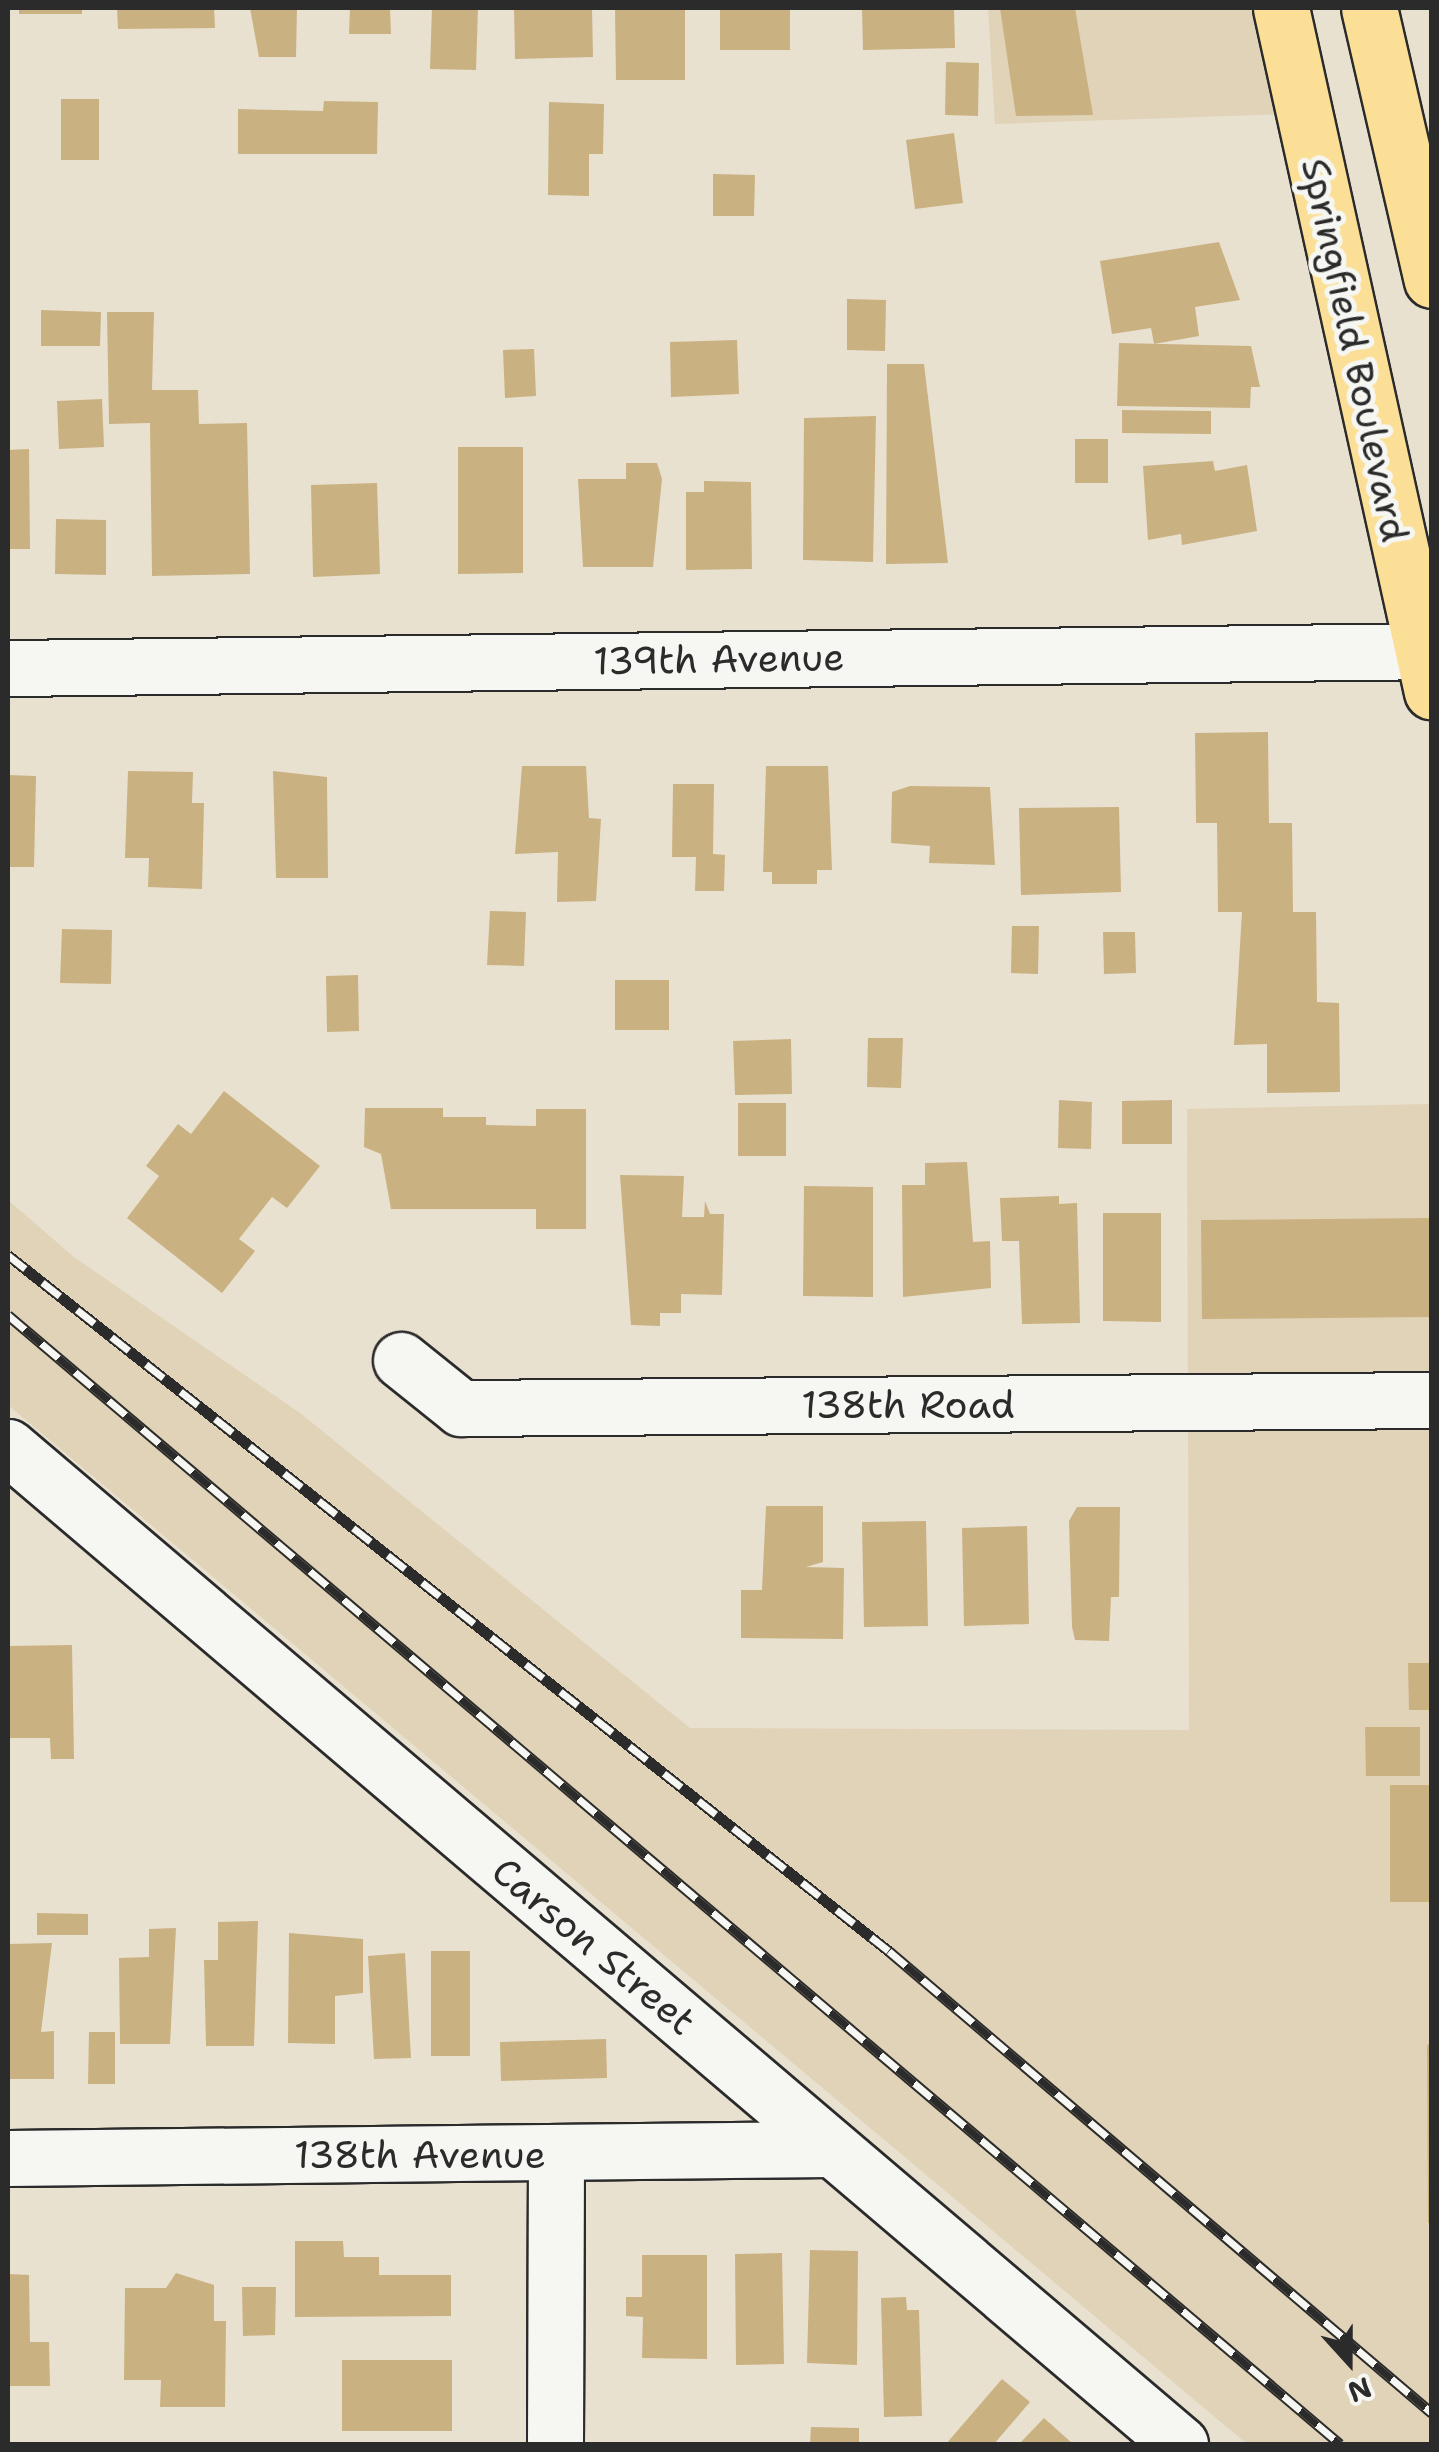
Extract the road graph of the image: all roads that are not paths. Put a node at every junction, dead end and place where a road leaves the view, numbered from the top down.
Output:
1 (1280, 8) edge
2 (1369, 8) edge
3 (1432, 280) edge
4 (1428, 665) edge
5 (8, 668) edge
6 (401, 1360) dead end
7 (1432, 1400) edge
8 (8, 1447) edge
9 (832, 2149) junction
10 (556, 2154) junction
11 (8, 2158) edge
12 (555, 2444) edge
13 (1180, 2444) edge

1 - 4 main road, Springfield Boulevard
2 - 3 main road
4 - 5 street, 139th Avenue
6 - 7 street, 138th Road
8 - 9 street, Carson Street
9 - 10 street, 138th Avenue
9 - 13 street, Carson Street
10 - 11 street, 138th Avenue
10 - 12 street

